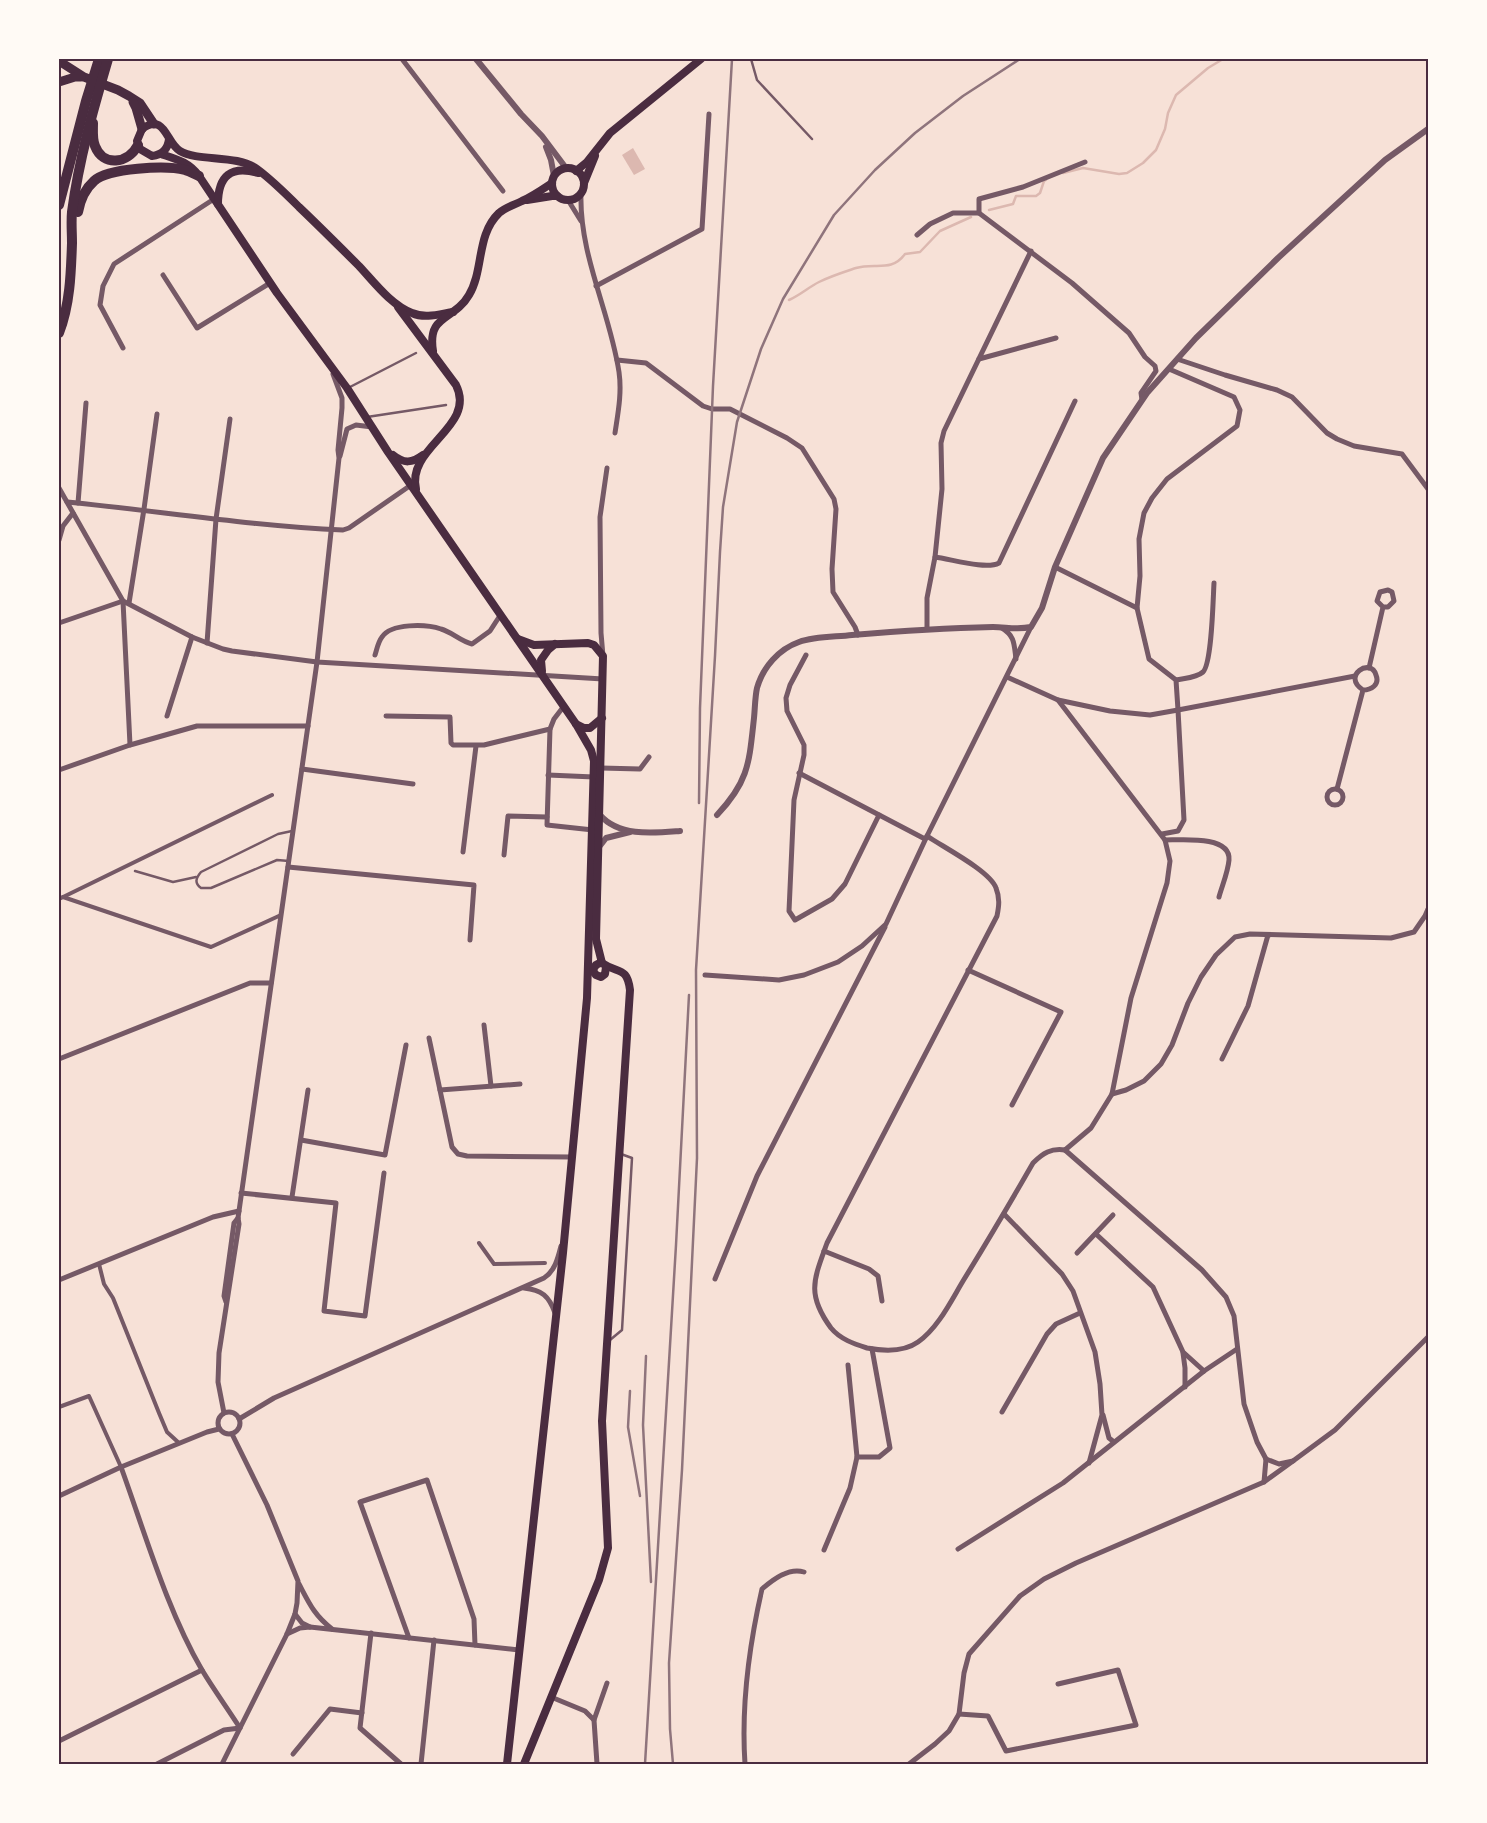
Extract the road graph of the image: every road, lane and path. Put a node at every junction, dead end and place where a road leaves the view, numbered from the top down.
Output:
1 (99, 59) edge
2 (108, 59) edge
3 (402, 59) edge
4 (476, 59) edge
5 (701, 59) edge
6 (751, 59) edge
7 (59, 62) edge
8 (84, 78) junction
9 (59, 82) edge
10 (129, 96) junction
11 (90, 103) junction
12 (709, 114) dead end
13 (154, 124) junction
14 (142, 128) junction
15 (1428, 129) edge
16 (542, 136) junction
17 (169, 139) junction
18 (812, 139) dead end
19 (602, 143) junction
20 (138, 146) junction
21 (160, 154) junction
22 (1085, 162) dead end
23 (566, 168) junction
24 (576, 171) junction
25 (263, 174) junction
26 (199, 176) junction
27 (553, 179) junction
28 (584, 182) junction
29 (503, 191) dead end
30 (581, 193) junction
31 (558, 196) junction
32 (523, 200) junction
33 (568, 200) junction
34 (216, 202) junction
35 (59, 205) edge
36 (979, 213) junction
37 (582, 221) junction
38 (917, 235) dead end
39 (72, 242) junction
40 (1031, 251) junction
41 (163, 275) dead end
42 (270, 283) junction
43 (596, 286) junction
44 (395, 303) junction
45 (453, 312) junction
46 (59, 334) edge
47 (1056, 338) dead end
48 (122, 348) dead end
49 (416, 353) dead end
50 (433, 353) junction
51 (1177, 359) junction
52 (616, 360) junction
53 (979, 360) junction
54 (328, 362) junction
55 (1169, 369) junction
56 (346, 388) junction
57 (1142, 400) junction
58 (1075, 401) dead end
59 (86, 403) dead end
60 (446, 406) dead end
61 (157, 414) dead end
62 (366, 418) junction
63 (230, 419) dead end
64 (372, 427) junction
65 (615, 433) dead end
66 (388, 452) junction
67 (424, 454) junction
68 (339, 458) junction
69 (607, 468) dead end
70 (411, 485) junction
71 (59, 488) edge
72 (1428, 490) edge
73 (417, 493) junction
74 (67, 502) junction
75 (78, 503) junction
76 (144, 509) junction
77 (73, 513) junction
78 (216, 519) junction
79 (331, 530) junction
80 (59, 540) edge
81 (935, 556) junction
82 (1055, 567) junction
83 (1214, 583) dead end
84 (126, 602) junction
85 (1383, 607) dead end
86 (1137, 608) junction
87 (501, 614) junction
88 (59, 623) edge
89 (999, 627) junction
90 (1031, 627) junction
91 (927, 628) junction
92 (601, 634) junction
93 (858, 635) junction
94 (192, 637) junction
95 (518, 640) junction
96 (207, 643) junction
97 (588, 643) junction
98 (555, 644) junction
99 (806, 654) dead end
100 (375, 655) dead end
101 (603, 656) junction
102 (1016, 658) junction
103 (318, 662) junction
104 (1369, 668) junction
105 (543, 676) junction
106 (1355, 676) junction
107 (1007, 678) junction
108 (603, 679) junction
109 (1176, 680) junction
110 (1362, 690) junction
111 (1058, 700) junction
112 (564, 706) junction
113 (1178, 710) junction
114 (166, 716) dead end
115 (386, 716) dead end
116 (602, 718) junction
117 (576, 724) junction
118 (308, 726) junction
119 (550, 729) junction
120 (130, 745) junction
121 (476, 746) junction
122 (649, 757) dead end
123 (601, 768) junction
124 (302, 769) junction
125 (59, 770) edge
126 (799, 773) junction
127 (548, 775) junction
128 (594, 777) junction
129 (413, 784) dead end
130 (1337, 789) dead end
131 (272, 795) dead end
132 (600, 815) junction
133 (716, 815) dead end
134 (879, 815) junction
135 (547, 817) junction
136 (593, 830) junction
137 (293, 831) junction
138 (632, 831) junction
139 (680, 831) dead end
140 (1162, 834) junction
141 (926, 838) junction
142 (1165, 840) junction
143 (599, 847) junction
144 (463, 852) dead end
145 (504, 855) dead end
146 (288, 864) junction
147 (135, 871) dead end
148 (196, 877) junction
149 (1218, 897) dead end
150 (61, 898) edge
151 (1428, 909) edge
152 (281, 915) junction
153 (886, 924) junction
154 (1268, 935) junction
155 (470, 940) dead end
156 (590, 944) junction
157 (599, 967) junction
158 (968, 970) junction
159 (705, 975) dead end
160 (271, 983) junction
161 (588, 998) junction
162 (484, 1025) dead end
163 (429, 1038) dead end
164 (406, 1045) dead end
165 (59, 1059) edge
166 (1222, 1059) dead end
167 (520, 1084) dead end
168 (491, 1086) junction
169 (308, 1090) dead end
170 (440, 1090) junction
171 (1112, 1094) junction
172 (1012, 1105) dead end
173 (301, 1140) junction
174 (1065, 1150) junction
175 (619, 1154) junction
176 (572, 1157) junction
177 (384, 1173) dead end
178 (241, 1193) junction
179 (292, 1197) junction
180 (238, 1210) junction
181 (1004, 1214) junction
182 (1113, 1216) dead end
183 (566, 1226) junction
184 (1096, 1234) junction
185 (479, 1244) dead end
186 (824, 1251) junction
187 (1077, 1253) dead end
188 (545, 1263) dead end
189 (99, 1264) junction
190 (715, 1279) dead end
191 (59, 1280) edge
192 (523, 1288) junction
193 (882, 1301) dead end
194 (1080, 1313) junction
195 (556, 1315) junction
196 (1428, 1337) edge
197 (607, 1343) junction
198 (872, 1349) junction
199 (1237, 1349) junction
200 (1183, 1352) junction
201 (848, 1365) dead end
202 (1204, 1371) junction
203 (1184, 1387) junction
204 (59, 1407) edge
205 (1002, 1412) dead end
206 (224, 1413) junction
207 (1102, 1415) junction
208 (239, 1419) junction
209 (219, 1429) junction
210 (232, 1434) junction
211 (1114, 1442) junction
212 (179, 1444) junction
213 (857, 1457) junction
214 (1266, 1460) junction
215 (1293, 1461) junction
216 (1089, 1463) junction
217 (121, 1468) junction
218 (1264, 1482) junction
219 (59, 1496) edge
220 (958, 1549) dead end
221 (824, 1550) dead end
222 (804, 1572) dead end
223 (298, 1581) junction
224 (295, 1614) junction
225 (310, 1627) junction
226 (332, 1629) junction
227 (371, 1633) junction
228 (287, 1634) junction
229 (409, 1638) junction
230 (434, 1640) junction
231 (475, 1645) junction
232 (519, 1650) junction
233 (202, 1670) junction
234 (607, 1683) dead end
235 (1058, 1684) dead end
236 (551, 1697) junction
237 (362, 1713) junction
238 (959, 1714) junction
239 (594, 1720) junction
240 (240, 1728) junction
241 (59, 1741) edge
242 (293, 1754) dead end
243 (157, 1764) edge
244 (222, 1764) edge
245 (401, 1764) edge
246 (421, 1764) edge
247 (507, 1764) edge
248 (524, 1764) edge
249 (597, 1764) edge
250 (745, 1764) edge
251 (909, 1764) edge

1 - 11 highway
2 - 11 highway
3 - 29 street
4 - 16 street
5 - 19 main road
6 - 18 lane
7 - 8 highway
8 - 9 highway
8 - 10 highway
10 - 13 highway
10 - 14 highway
11 - 20 highway
11 - 35 highway
11 - 39 highway
12 - 43 street
13 - 14 main road
13 - 17 main road
14 - 20 main road
15 - 51 street
16 - 23 street
16 - 27 street
17 - 21 main road
17 - 25 main road
19 - 24 main road
19 - 28 main road
20 - 21 main road
21 - 26 main road
22 - 36 street
23 - 24 main road
23 - 27 main road
24 - 28 main road
25 - 34 main road
25 - 44 main road
26 - 34 main road
26 - 39 highway
27 - 31 main road
27 - 32 main road
28 - 30 main road
30 - 33 main road
30 - 37 street
31 - 32 main road
31 - 33 main road
32 - 45 main road
33 - 37 street
34 - 42 main road
34 - 48 street
36 - 38 street
36 - 40 street
37 - 43 street
39 - 46 highway
40 - 53 street
40 - 57 street
41 - 42 street
42 - 54 main road
43 - 52 street
44 - 45 main road
44 - 50 main road
45 - 50 main road
47 - 53 street
49 - 56 lane
50 - 67 main road
51 - 55 street
51 - 72 street
52 - 65 street
52 - 93 street
53 - 81 street
54 - 56 main road
54 - 68 street
55 - 57 street
55 - 86 street
56 - 62 main road
57 - 82 street
58 - 81 street
59 - 75 street
60 - 62 lane
61 - 76 street
62 - 64 main road
63 - 78 street
64 - 66 main road
64 - 68 street
66 - 67 main road
66 - 70 main road
67 - 73 main road
68 - 79 street
69 - 92 street
70 - 73 main road
70 - 79 street
71 - 74 street
73 - 87 main road
74 - 75 street
74 - 77 street
75 - 76 street
76 - 78 street
76 - 84 street
77 - 80 street
77 - 84 street
78 - 79 street
78 - 96 street
79 - 103 street
81 - 91 street
82 - 86 street
82 - 90 street
83 - 109 street
84 - 88 street
84 - 94 street
84 - 120 street
85 - 104 street
86 - 109 street
87 - 95 main road
87 - 100 street
89 - 90 street
89 - 91 street
89 - 102 street
90 - 102 street
91 - 93 street
92 - 97 street
92 - 101 street
93 - 133 street
94 - 96 street
94 - 114 street
95 - 98 main road
95 - 105 main road
96 - 103 street
97 - 98 main road
97 - 101 main road
98 - 105 main road
99 - 126 street
101 - 108 main road
102 - 107 street
103 - 105 street
103 - 118 street
104 - 106 street
104 - 110 street
105 - 108 street
105 - 112 main road
106 - 110 street
106 - 113 street
107 - 111 street
107 - 141 street
108 - 116 main road
109 - 113 street
110 - 130 street
111 - 113 street
111 - 140 street
112 - 117 main road
112 - 119 street
113 - 140 street
115 - 121 street
116 - 117 main road
116 - 123 main road
117 - 128 main road
118 - 120 street
118 - 124 street
119 - 121 street
119 - 127 street
120 - 125 street
121 - 144 street
122 - 123 street
123 - 132 main road
124 - 129 street
124 - 137 street
126 - 134 street
126 - 134 street
127 - 128 street
127 - 135 street
128 - 136 main road
131 - 150 street
132 - 138 street
132 - 143 main road
134 - 141 street
135 - 136 street
135 - 145 street
136 - 156 main road
137 - 146 street
137 - 148 lane
138 - 139 street
138 - 143 street
140 - 142 street
141 - 153 street
141 - 158 street
142 - 149 street
142 - 171 street
143 - 157 main road
146 - 148 lane
146 - 152 street
146 - 155 street
147 - 148 lane
150 - 152 street
151 - 154 street
152 - 160 street
153 - 159 street
153 - 190 street
154 - 166 street
154 - 171 street
156 - 157 main road
156 - 161 main road
157 - 161 main road
157 - 175 main road
158 - 172 street
158 - 186 street
160 - 165 street
160 - 178 street
161 - 176 main road
162 - 168 street
163 - 170 street
164 - 173 street
167 - 168 street
168 - 170 street
169 - 173 street
170 - 176 street
171 - 174 street
173 - 179 street
174 - 181 street
174 - 199 street
175 - 197 main road
175 - 197 lane
176 - 183 main road
177 - 179 street
178 - 179 street
178 - 180 street
180 - 189 street
180 - 206 street
181 - 194 street
181 - 198 street
182 - 184 street
183 - 192 street
183 - 195 main road
184 - 187 street
184 - 200 street
185 - 188 street
186 - 193 street
186 - 198 street
189 - 191 street
189 - 212 street
192 - 195 street
192 - 208 street
194 - 205 street
194 - 207 street
195 - 232 main road
196 - 215 street
197 - 236 main road
198 - 213 street
199 - 202 street
199 - 214 street
200 - 202 street
200 - 203 street
201 - 213 street
202 - 203 street
203 - 211 street
204 - 217 street
206 - 208 street
206 - 209 street
207 - 211 street
207 - 216 street
208 - 210 street
209 - 210 street
209 - 212 street
210 - 223 street
211 - 216 street
212 - 217 street
213 - 221 street
214 - 215 street
214 - 218 street
215 - 218 street
216 - 220 street
217 - 219 street
217 - 233 street
218 - 238 street
222 - 250 street
223 - 224 street
223 - 226 street
224 - 225 street
224 - 228 street
225 - 226 street
225 - 228 street
226 - 227 street
227 - 229 street
227 - 237 street
228 - 240 street
229 - 230 street
229 - 231 street
230 - 231 street
230 - 246 street
231 - 232 street
232 - 247 main road
233 - 240 street
233 - 241 street
234 - 239 street
235 - 238 street
236 - 239 street
236 - 248 main road
237 - 242 street
237 - 245 street
238 - 251 street
239 - 249 street
240 - 243 street
240 - 244 street

